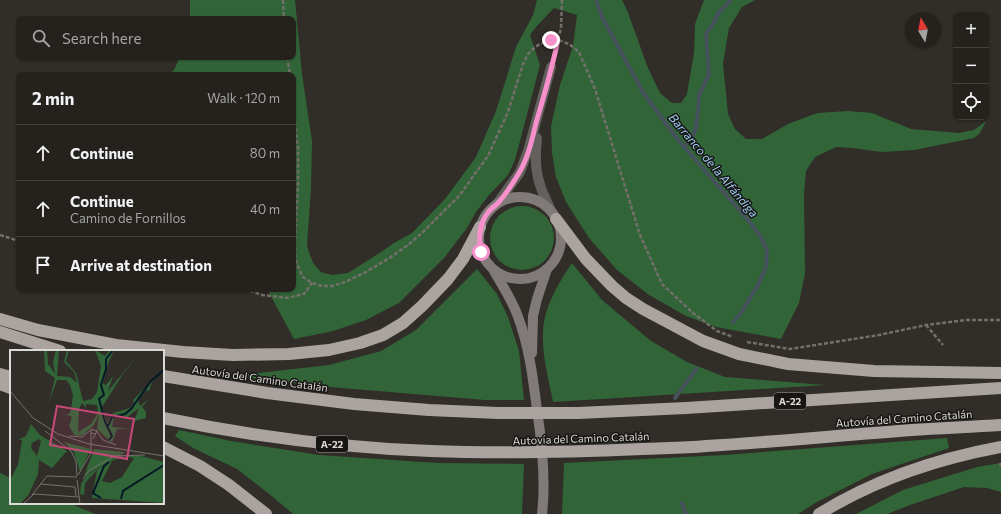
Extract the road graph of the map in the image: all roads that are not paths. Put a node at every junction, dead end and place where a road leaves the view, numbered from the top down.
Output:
1 (552, 67) road end
2 (542, 102) junction
3 (497, 204) junction
4 (554, 215) junction
5 (480, 227) junction
6 (547, 269) junction
7 (493, 270) junction
8 (0, 318) edge
9 (0, 332) edge
10 (57, 350) edge
11 (164, 350) edge
12 (164, 350) edge
13 (532, 369) junction
14 (1001, 373) edge
15 (0, 374) edge
16 (164, 376) edge
17 (10, 377) edge
18 (0, 384) edge
19 (10, 388) edge
20 (1001, 388) edge
21 (164, 418) edge
22 (1001, 425) edge
23 (1001, 447) edge
24 (164, 448) edge
25 (266, 514) edge
26 (542, 514) edge
27 (819, 514) edge

1 - 2 street
2 - 3 street
2 - 4 street
3 - 4 main road
3 - 5 main road
4 - 6 main road
4 - 14 highway
5 - 7 main road
5 - 11 highway
6 - 7 main road
6 - 13 main road
7 - 13 main road
8 - 12 highway
9 - 10 highway
13 - 26 main road
15 - 17 highway
16 - 20 highway, Autovía del Camino Catalán / A-22
18 - 19 highway
21 - 22 highway, Autovía del Camino Catalán / A-22
23 - 27 highway
24 - 25 highway

